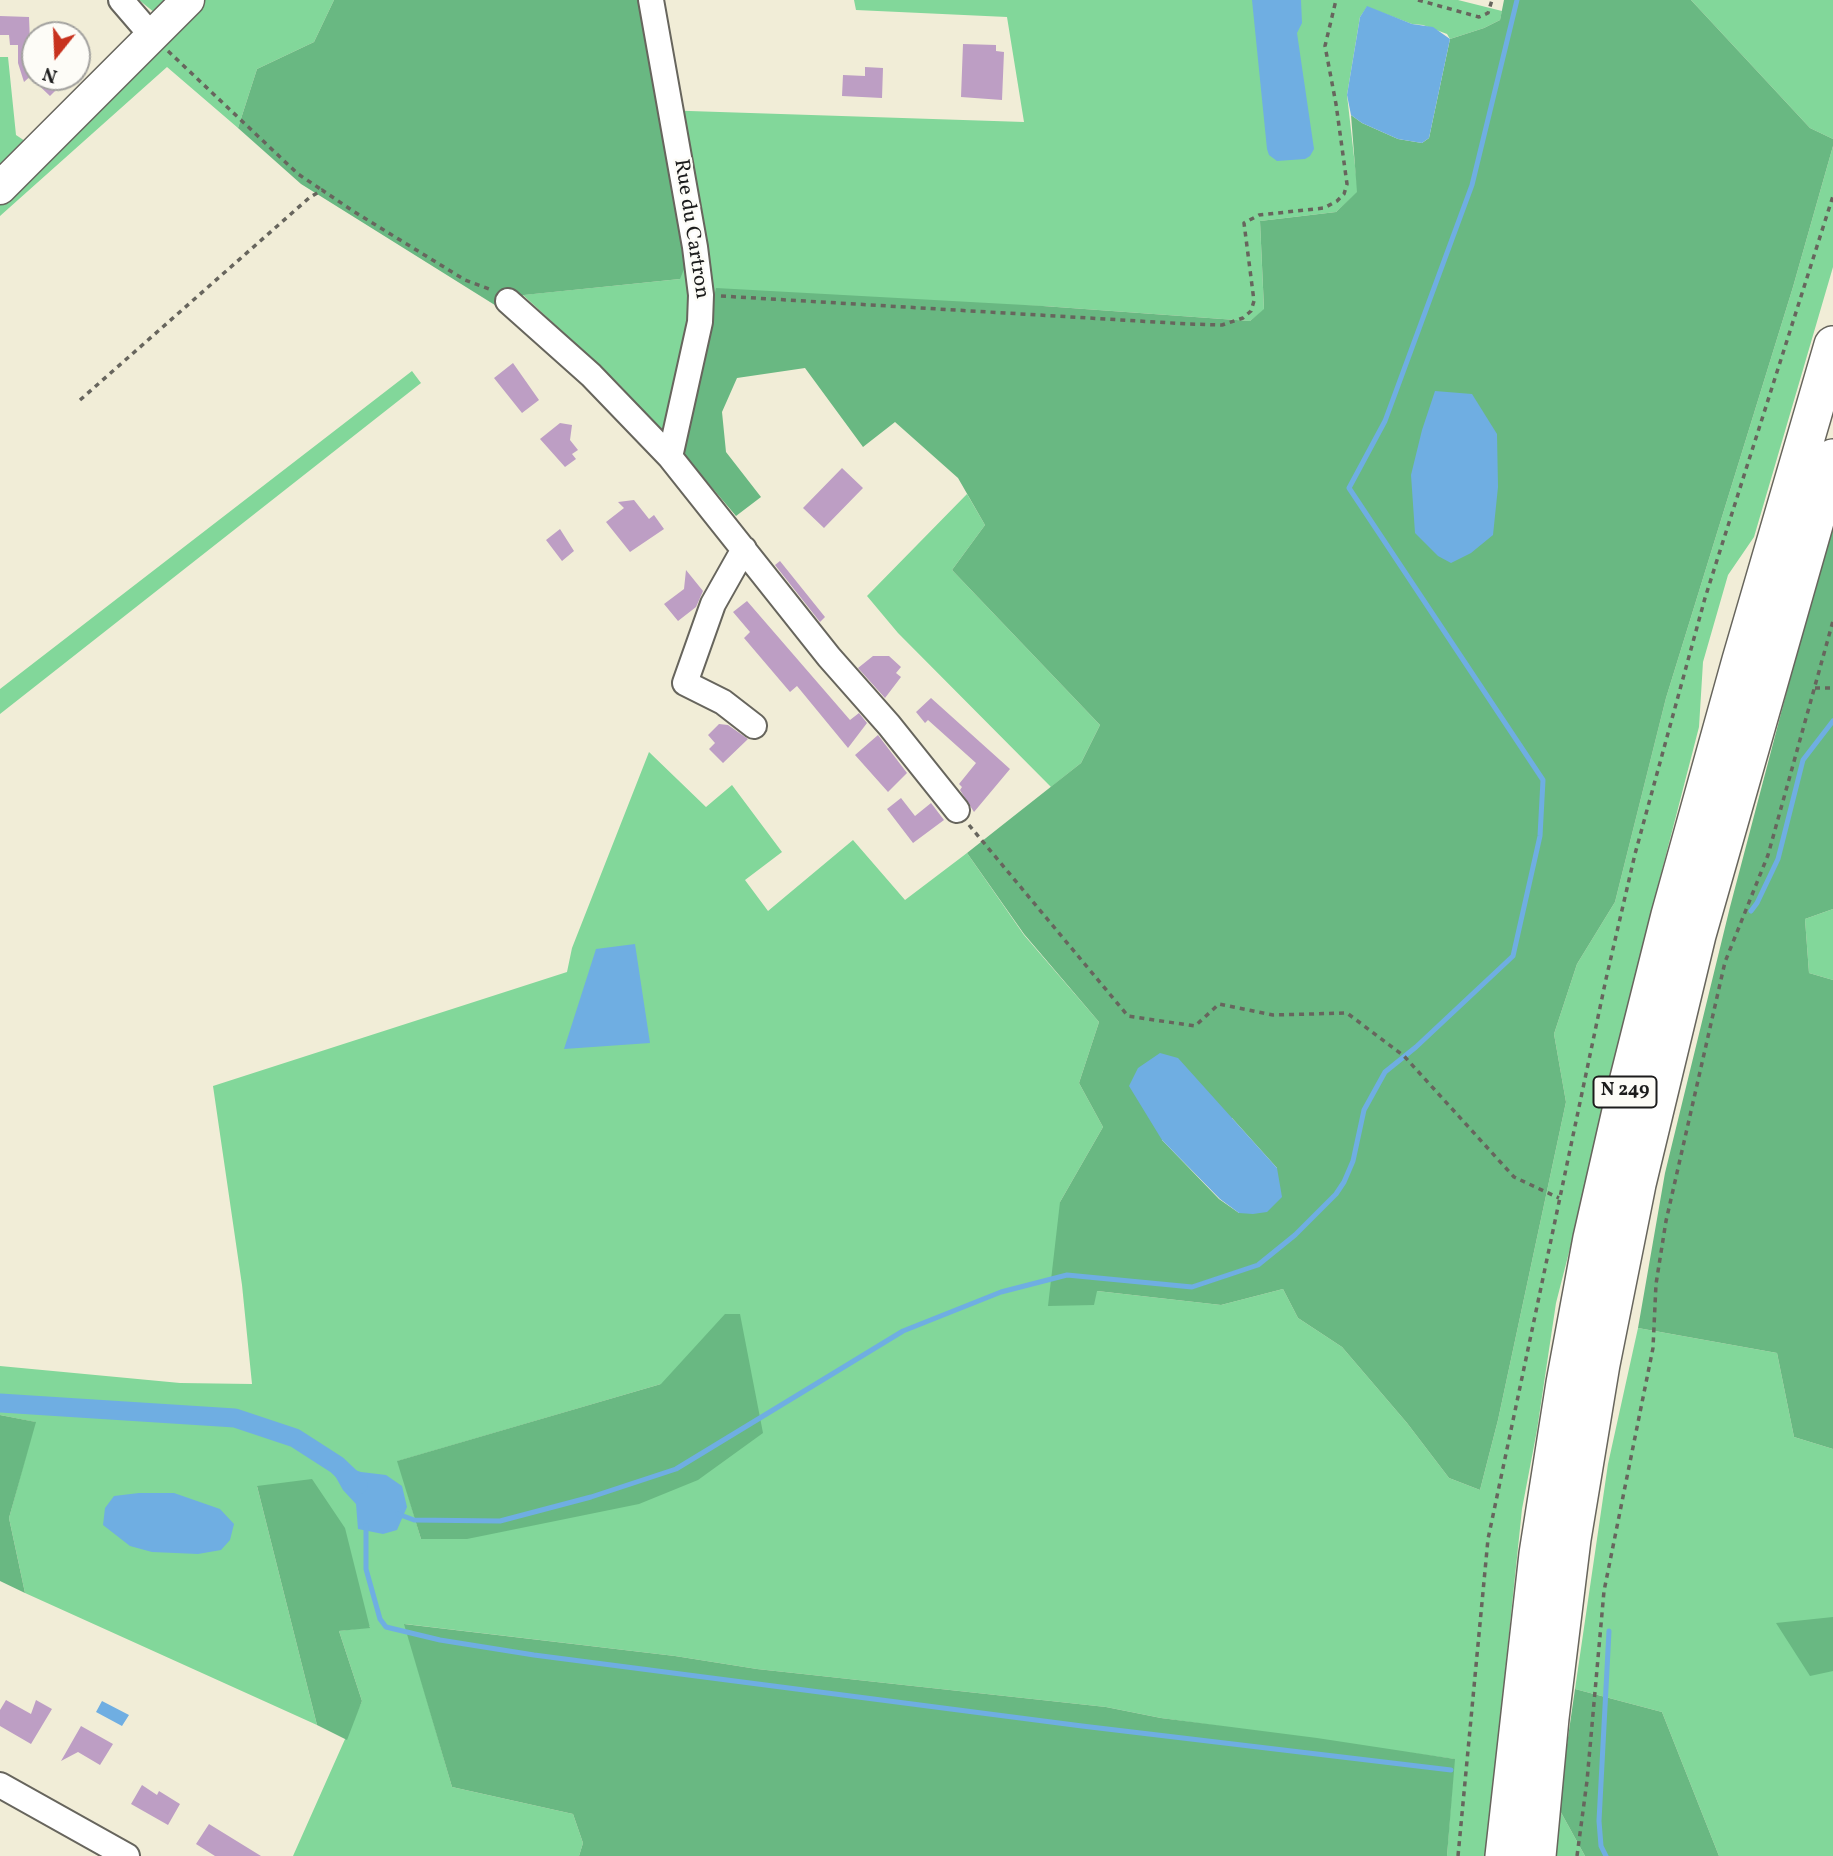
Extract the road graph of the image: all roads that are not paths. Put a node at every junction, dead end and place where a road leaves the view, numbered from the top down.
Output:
1 (121, 0) edge
2 (188, 0) edge
3 (651, 0) edge
4 (152, 36) junction
5 (0, 188) edge
6 (508, 302) road end
7 (1833, 345) edge
8 (670, 457) junction
9 (1833, 458) edge
10 (744, 549) junction
11 (754, 726) dead end
12 (957, 810) road end
13 (0, 1784) edge
14 (127, 1856) edge
15 (1504, 1856) edge
16 (1537, 1856) edge

1 - 4 street
2 - 4 main road
3 - 8 street, Rue du Cartron
4 - 5 main road
6 - 8 street
7 - 15 highway, N 249
8 - 10 street
9 - 16 highway, N 249
10 - 11 street
10 - 12 street
13 - 14 street

